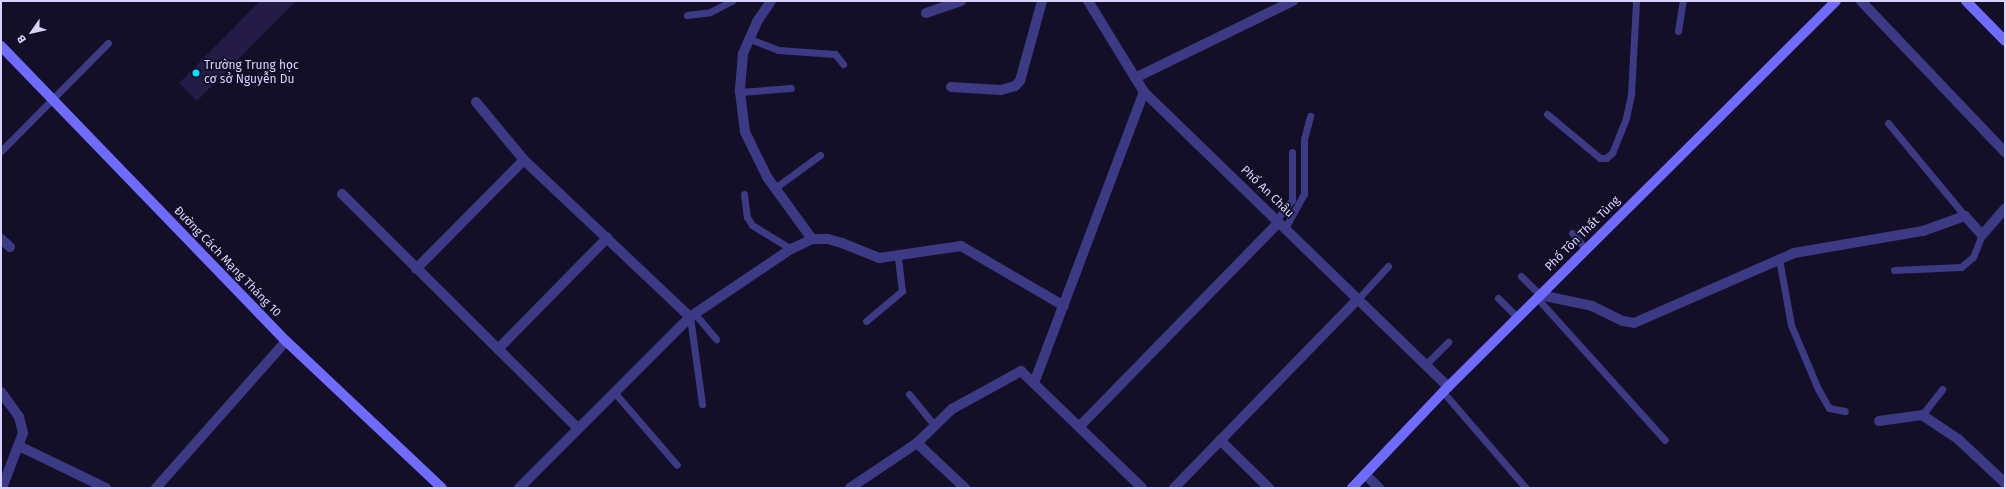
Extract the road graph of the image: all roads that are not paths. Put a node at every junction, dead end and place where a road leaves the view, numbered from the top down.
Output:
1 (732, 1) edge
2 (771, 1) edge
3 (961, 1) edge
4 (1042, 1) edge
5 (1088, 1) edge
6 (1293, 1) edge
7 (1636, 1) edge
8 (1683, 1) edge
9 (1836, 1) edge
10 (1862, 1) edge
11 (1966, 1) edge
12 (926, 13) dead end
13 (687, 15) dead end
14 (1678, 31) dead end
15 (750, 39) junction
16 (2005, 41) edge
17 (108, 43) dead end
18 (1, 46) edge
19 (843, 64) dead end
20 (1136, 78) junction
21 (951, 87) dead end
22 (791, 88) dead end
23 (740, 92) junction
24 (1144, 92) junction
25 (53, 100) junction
26 (476, 102) dead end
27 (1547, 114) dead end
28 (1310, 116) dead end
29 (1888, 124) dead end
30 (1, 151) edge
31 (1292, 152) dead end
32 (2005, 152) edge
33 (820, 155) dead end
34 (524, 160) junction
35 (775, 188) junction
36 (342, 194) dead end
37 (744, 194) dead end
38 (2005, 209) edge
39 (1964, 216) junction
40 (1280, 223) junction
41 (1572, 233) dead end
42 (1982, 235) junction
43 (607, 238) junction
44 (1, 239) edge
45 (812, 239) junction
46 (10, 247) dead end
47 (791, 249) junction
48 (1586, 249) junction
49 (898, 256) junction
50 (1779, 259) junction
51 (1388, 266) dead end
52 (416, 269) junction
53 (1894, 270) dead end
54 (1521, 276) dead end
55 (1539, 296) junction
56 (1498, 298) dead end
57 (1357, 300) junction
58 (1064, 306) junction
59 (693, 315) junction
60 (1518, 318) junction
61 (866, 321) dead end
62 (716, 339) dead end
63 (286, 341) junction
64 (1448, 342) dead end
65 (498, 348) junction
66 (1425, 365) junction
67 (1034, 383) junction
68 (1446, 389) junction
69 (1942, 389) dead end
70 (1, 392) edge
71 (614, 392) junction
72 (909, 394) dead end
73 (702, 404) dead end
74 (1845, 410) dead end
75 (1922, 415) junction
76 (1879, 421) dead end
77 (934, 424) junction
78 (578, 428) junction
79 (1079, 428) junction
80 (1220, 440) junction
81 (1665, 440) dead end
82 (917, 443) junction
83 (20, 446) junction
84 (677, 465) dead end
85 (1365, 474) junction
86 (2005, 483) edge
87 (2, 488) edge
88 (106, 488) edge
89 (156, 488) edge
90 (442, 488) edge
91 (518, 488) edge
92 (850, 488) edge
93 (965, 488) edge
94 (1142, 488) edge
95 (1174, 488) edge
96 (1269, 488) edge
97 (1352, 488) edge
98 (1379, 488) edge
99 (1526, 488) edge

1 - 13 lane
2 - 15 street
3 - 12 street
4 - 21 street
5 - 20 street, Phố An Châu
6 - 20 street
7 - 27 lane
8 - 14 lane
9 - 48 street, Phố Tôn Thất Tùng
10 - 32 street
11 - 16 street
15 - 19 lane
15 - 23 street
17 - 25 lane
18 - 25 street, Đường Cách Mạng Tháng 10
20 - 24 street, Phố An Châu
22 - 23 lane
23 - 35 street
24 - 40 street, Phố An Châu
24 - 58 street
25 - 30 lane
25 - 63 street, Đường Cách Mạng Tháng 10
26 - 34 street
28 - 40 lane
29 - 39 lane
31 - 40 lane
33 - 35 lane
34 - 43 street
34 - 52 street
35 - 45 street
36 - 52 street
37 - 47 lane
38 - 42 street
39 - 42 street
39 - 50 street
40 - 57 street, Phố An Châu
40 - 79 street
41 - 48 lane
42 - 53 lane
43 - 59 street
43 - 65 street
44 - 46 street
45 - 47 street
45 - 49 street
47 - 59 street
48 - 55 street, Phố Tôn Thất Tùng
49 - 58 street
49 - 61 lane
50 - 55 street
50 - 74 lane
51 - 57 lane
52 - 65 street
54 - 55 lane
55 - 60 street, Phố Tôn Thất Tùng
55 - 81 lane
56 - 60 lane
57 - 66 street, Phố An Châu
57 - 80 street
58 - 67 street
59 - 62 lane
59 - 71 street
59 - 73 lane
60 - 68 street, Phố Tôn Thất Tùng
63 - 89 street
63 - 90 street, Đường Cách Mạng Tháng 10
64 - 66 lane
65 - 78 street
66 - 68 street, Phố An Châu
67 - 77 street
67 - 79 street
68 - 85 street, Phố Tôn Thất Tùng
68 - 99 lane
69 - 75 lane
70 - 83 street
71 - 78 street
71 - 84 lane
72 - 77 lane
75 - 76 street
75 - 86 street
77 - 82 street
78 - 91 street
79 - 94 street
80 - 95 street
80 - 96 street
82 - 92 street
82 - 93 street
83 - 87 street
83 - 88 street
85 - 97 street, Phố Tôn Thất Tùng
85 - 98 street

